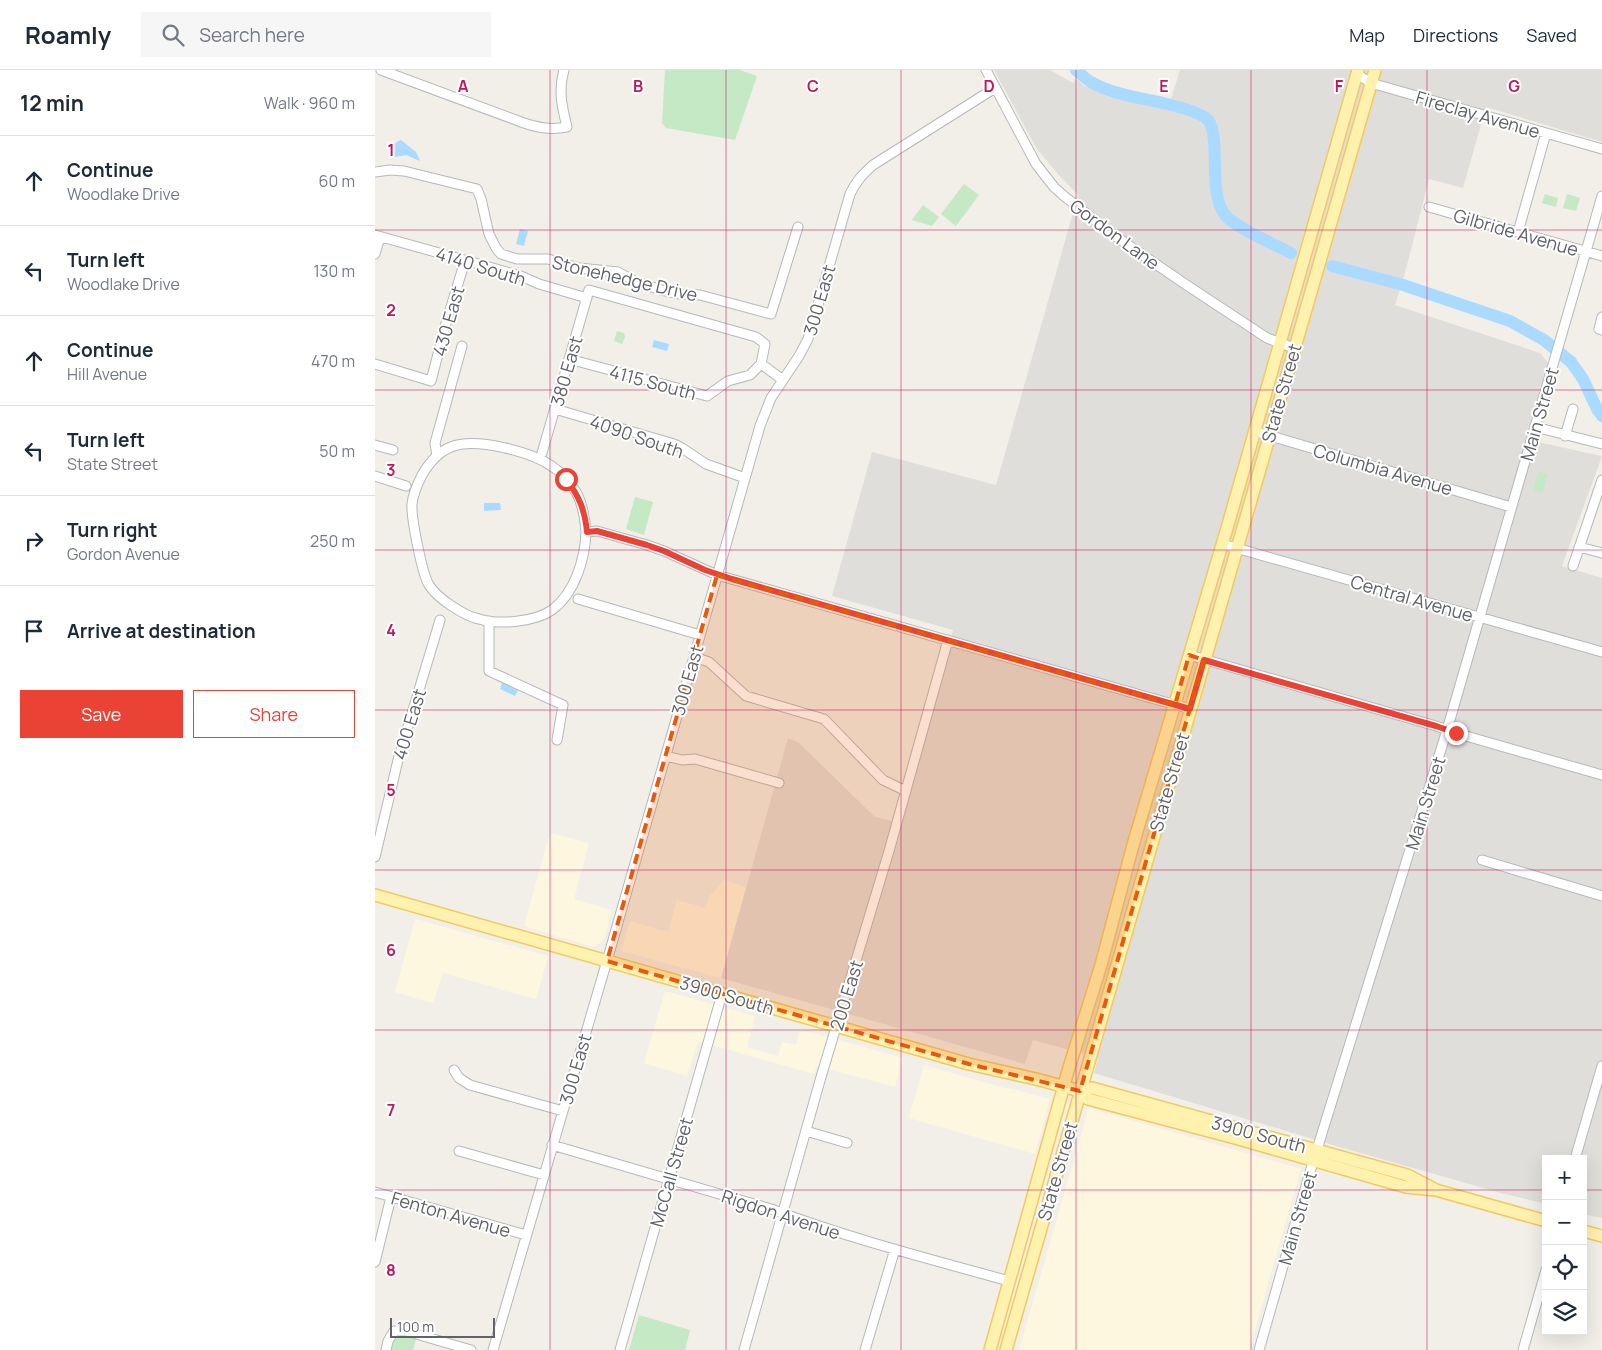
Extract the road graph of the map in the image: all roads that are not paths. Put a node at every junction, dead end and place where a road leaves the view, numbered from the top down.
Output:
1 (381, 70) edge
2 (564, 70) edge
3 (986, 70) edge
4 (1375, 70) edge
5 (1357, 72) edge
6 (1371, 83) junction
7 (995, 88) junction
8 (1545, 133) junction
9 (1602, 149) edge
10 (375, 172) edge
11 (1602, 196) edge
12 (1429, 207) dead end
13 (798, 227) dead end
14 (1518, 232) junction
15 (378, 236) edge
16 (1586, 252) junction
17 (375, 254) edge
18 (1602, 256) edge
19 (465, 260) junction
20 (588, 294) junction
21 (1602, 317) edge
22 (1602, 330) edge
23 (1279, 343) junction
24 (462, 346) dead end
25 (1294, 348) junction
26 (569, 359) junction
27 (375, 364) edge
28 (761, 364) junction
29 (783, 380) junction
30 (555, 409) junction
31 (1573, 409) dead end
32 (1535, 427) junction
33 (1254, 431) junction
34 (1269, 435) junction
35 (1565, 436) junction
36 (1602, 444) edge
37 (375, 445) edge
38 (393, 450) dead end
39 (543, 453) dead end
40 (437, 456) junction
41 (375, 476) edge
42 (745, 478) junction
43 (1602, 482) edge
44 (406, 486) dead end
45 (1511, 506) junction
46 (587, 532) junction
47 (1222, 544) junction
48 (1579, 547) junction
49 (1236, 548) junction
50 (1602, 553) edge
51 (1573, 566) dead end
52 (717, 574) junction
53 (578, 599) dead end
54 (1479, 618) junction
55 (441, 620) dead end
56 (489, 621) junction
57 (700, 634) junction
58 (948, 640) junction
59 (1602, 652) edge
60 (1189, 655) junction
61 (694, 657) junction
62 (1204, 660) junction
63 (1175, 705) junction
64 (1190, 709) junction
65 (1447, 730) junction
66 (557, 740) dead end
67 (665, 756) junction
68 (1602, 775) edge
69 (779, 783) dead end
70 (907, 791) junction
71 (375, 857) edge
72 (1482, 860) dead end
73 (375, 895) edge
74 (1602, 896) edge
75 (607, 961) junction
76 (722, 994) junction
77 (837, 1027) junction
78 (1602, 1066) edge
79 (454, 1070) dead end
80 (1064, 1086) junction
81 (1080, 1091) junction
82 (563, 1111) junction
83 (806, 1131) junction
84 (847, 1143) dead end
85 (552, 1145) junction
86 (459, 1151) dead end
87 (1316, 1155) junction
88 (1576, 1155) edge
89 (544, 1175) junction
90 (669, 1180) junction
91 (375, 1192) edge
92 (391, 1197) junction
93 (783, 1214) junction
94 (1542, 1220) edge
95 (1587, 1232) edge
96 (526, 1235) junction
97 (1602, 1236) edge
98 (895, 1249) junction
99 (376, 1256) edge
100 (1009, 1282) junction
101 (1542, 1284) edge
102 (386, 1350) edge
103 (471, 1350) edge
104 (493, 1350) edge
105 (620, 1350) edge
106 (744, 1350) edge
107 (865, 1350) edge
108 (991, 1350) edge
109 (1006, 1350) edge
110 (1259, 1350) edge
111 (1523, 1350) edge

1 - 2 street
3 - 7 street, Gordon Lane
4 - 6 main road, State Street
5 - 6 street, Fireclay Avenue
5 - 23 main road, State Street
6 - 8 street, Fireclay Avenue
6 - 25 main road, State Street
7 - 23 street, Gordon Lane
7 - 29 street, 300 East
8 - 9 street, Fireclay Avenue
8 - 14 street
10 - 13 street, Stonehedge Drive
11 - 16 street, Main Street
12 - 14 street, Gilbride Avenue
14 - 16 street, Gilbride Avenue
15 - 17 street
15 - 19 street, 4140 South
16 - 18 street, Gilbride Avenue
16 - 32 street, Main Street
19 - 20 street, 4140 South
19 - 27 street, 430 East
20 - 26 street, 380 East
20 - 28 street, 4140 South
21 - 22 street
23 - 25 street, Gordon Lane
23 - 33 main road, State Street
24 - 40 street
25 - 34 main road, State Street
26 - 28 street, 4115 South
26 - 30 street, 380 East
28 - 29 street
29 - 42 street, 300 East
30 - 39 street, 380 East
30 - 42 street, 4090 South
31 - 35 street
32 - 35 street
32 - 45 street, Main Street
33 - 34 street, Columbia Avenue
33 - 47 main road, State Street
34 - 45 street, Columbia Avenue
34 - 49 main road, State Street
35 - 36 street
37 - 38 street
40 - 46 street
40 - 56 street
41 - 44 street
42 - 52 street, 300 East
43 - 48 street
45 - 54 street, Main Street
46 - 52 street
46 - 56 street
47 - 49 street, Central Avenue
47 - 60 main road, State Street
48 - 50 street
48 - 51 street
49 - 54 street, Central Avenue
49 - 62 main road, State Street
52 - 57 street, 300 East
52 - 58 street
53 - 57 street
54 - 59 street, Central Avenue
54 - 65 street, Main Street
55 - 71 street, 400 East
56 - 66 street
57 - 61 street, 300 East
58 - 63 street
58 - 70 street, 200 East
60 - 62 street
60 - 63 main road, State Street
61 - 67 street, 300 East
61 - 70 street
62 - 64 main road, State Street
62 - 65 street
63 - 64 street
63 - 80 main road, State Street
64 - 81 main road, State Street
65 - 68 street
65 - 87 street, Main Street
67 - 69 street
67 - 75 street, 300 East
70 - 77 street, 200 East
72 - 74 street
73 - 75 main road, 3900 South
75 - 76 main road, 3900 South
75 - 82 street, 300 East
76 - 77 main road, 3900 South
76 - 90 street, McCall Street
77 - 80 main road, 3900 South
77 - 83 street, 200 East
78 - 88 street
79 - 82 street
80 - 81 main road, 3900 South
80 - 100 main road, State Street
81 - 87 main road, 3900 South
81 - 109 main road, State Street
82 - 85 street, 300 East
83 - 84 street
83 - 93 street, 200 East
85 - 89 street, 300 East
85 - 90 street, Rigdon Avenue
86 - 89 street
87 - 94 main road, 3900 South
87 - 110 street, Main Street
89 - 96 street, 300 East
90 - 93 street, Rigdon Avenue
90 - 105 street, McCall Street
91 - 92 street, Fenton Avenue
92 - 96 street, Fenton Avenue
92 - 99 street
93 - 98 street, Rigdon Avenue
93 - 106 street, 200 East
95 - 97 main road
96 - 104 street, 300 East
98 - 100 street, Rigdon Avenue
98 - 107 street
100 - 108 main road, State Street
101 - 111 street
102 - 103 street

